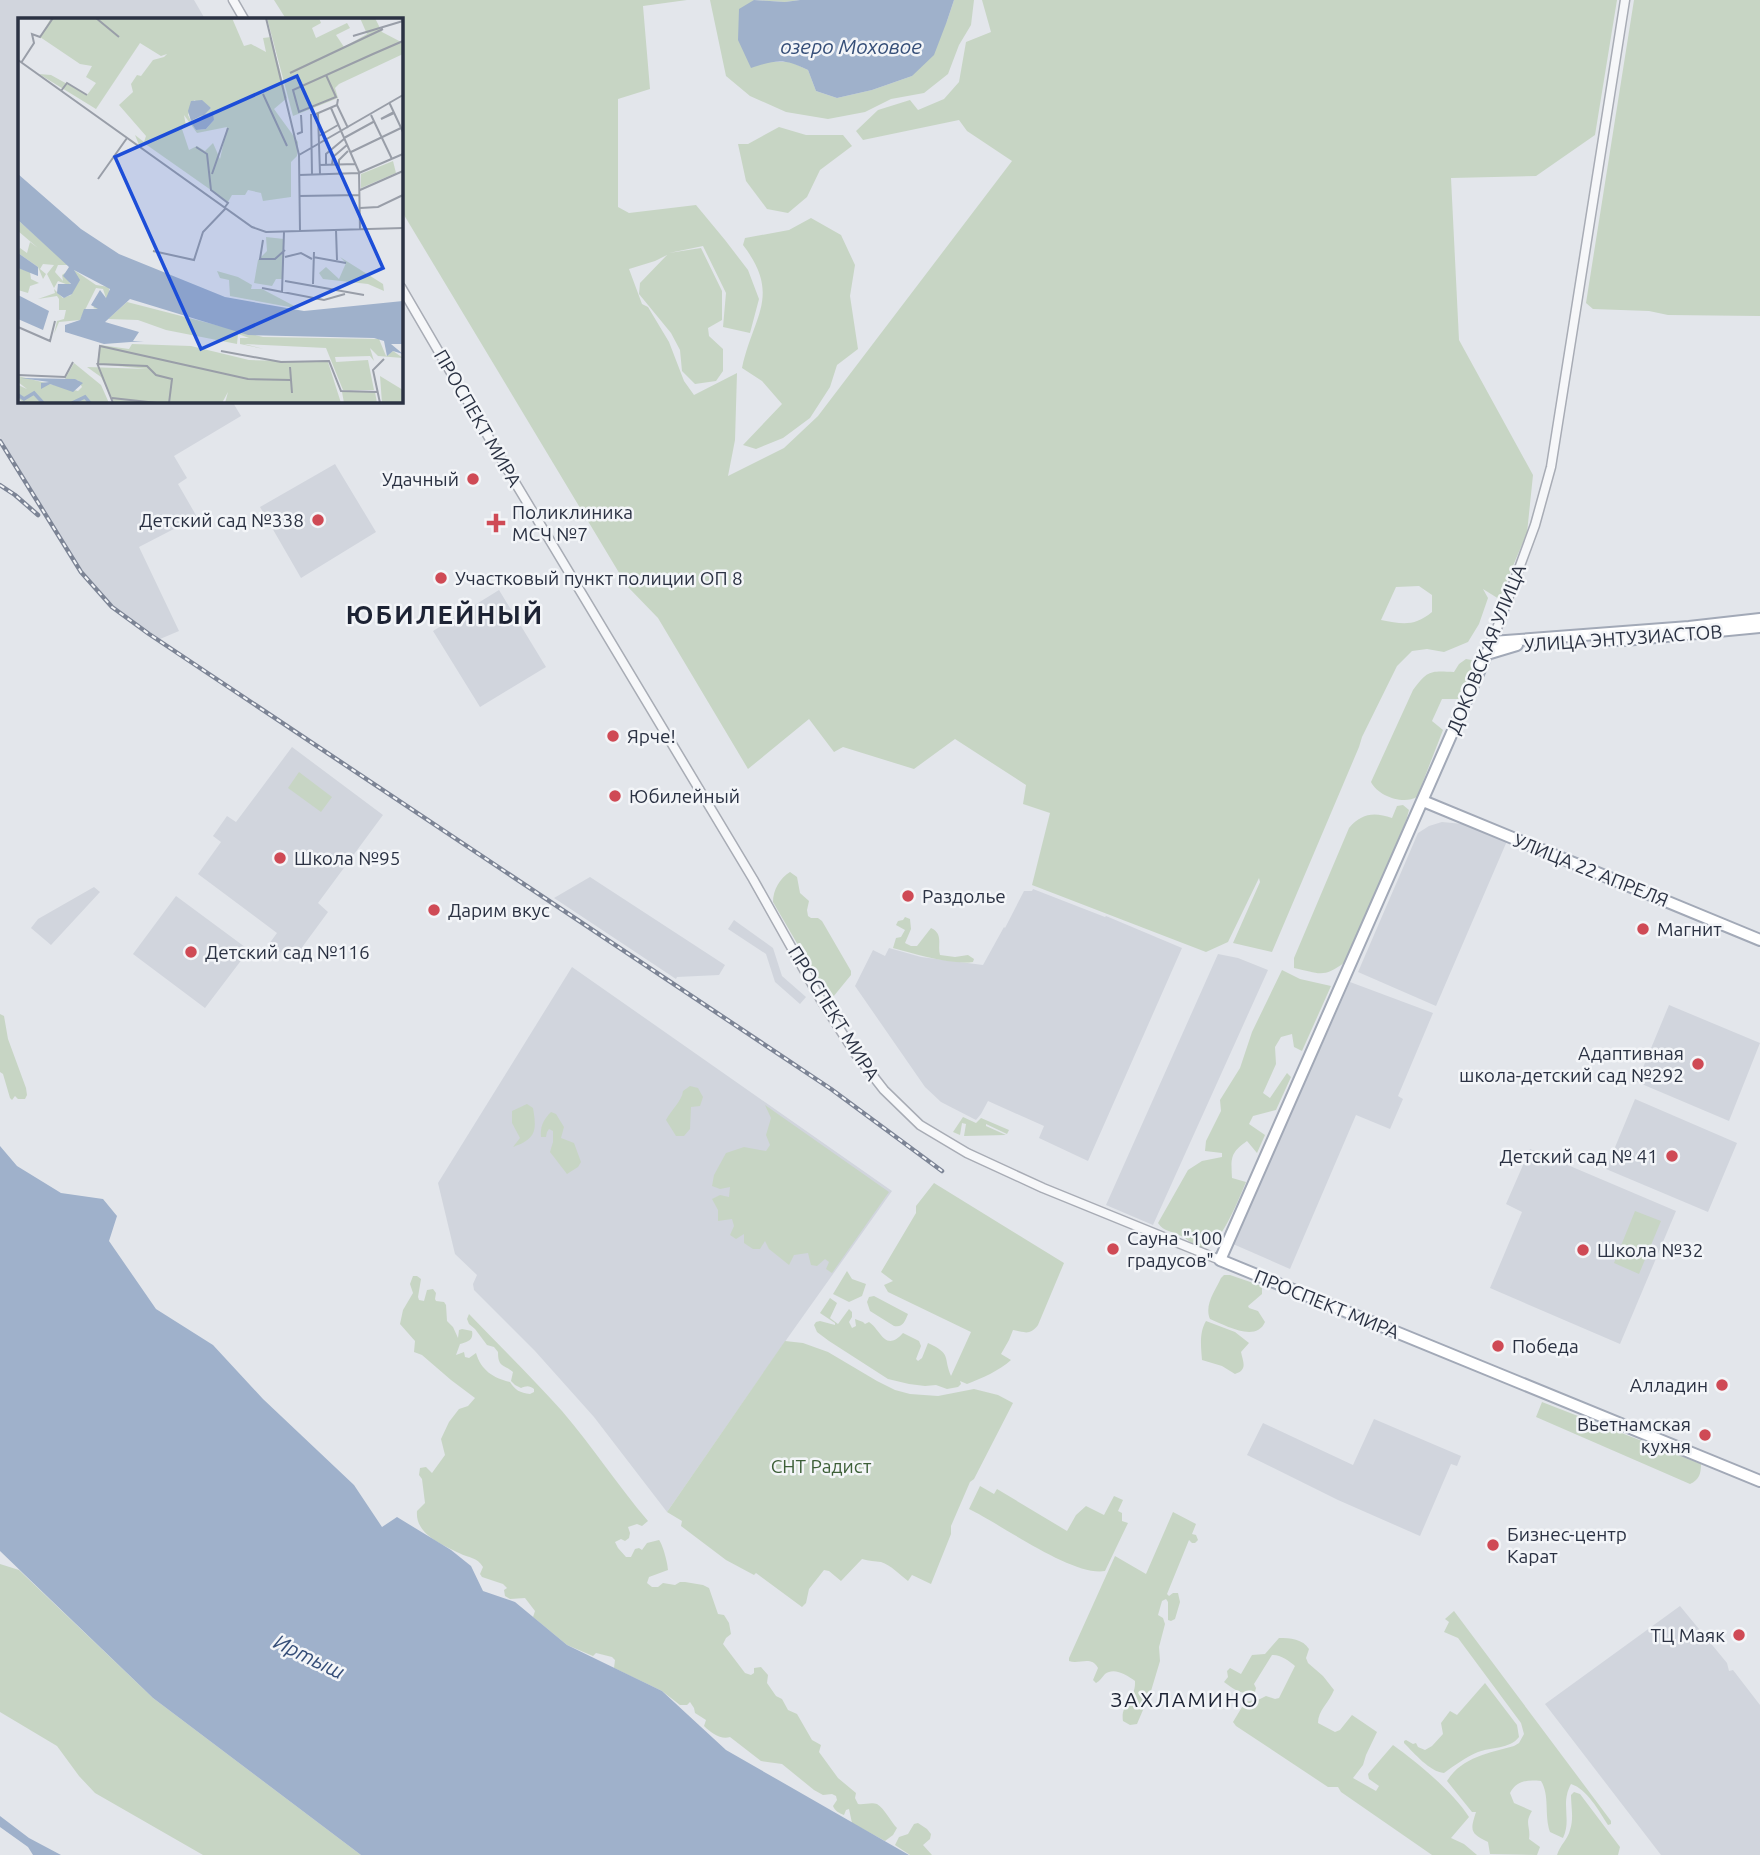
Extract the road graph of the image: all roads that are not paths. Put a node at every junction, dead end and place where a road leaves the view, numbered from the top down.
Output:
1 (233, 0) edge
2 (1625, 0) edge
3 (243, 18) edge
4 (402, 289) edge
5 (1760, 619) edge
6 (1760, 627) edge
7 (1492, 642) junction
8 (1487, 654) junction
9 (1423, 801) junction
10 (1760, 940) edge
11 (1220, 1260) junction
12 (1760, 1481) edge

1 - 3 street
2 - 7 street, ДОКОВСКАЯ УЛИЦА
4 - 11 street, ПРОСПЕКТ МИРА
5 - 7 main road, УЛИЦА ЭНТУЗИАСТОВ
6 - 8 main road, УЛИЦА ЭНТУЗИАСТОВ
7 - 8 main road, ДОКОВСКАЯ УЛИЦА
8 - 9 main road, ДОКОВСКАЯ УЛИЦА
9 - 10 main road, УЛИЦА 22 АПРЕЛЯ
9 - 11 main road, ДОКОВСКАЯ УЛИЦА
11 - 12 main road, ПРОСПЕКТ МИРА

